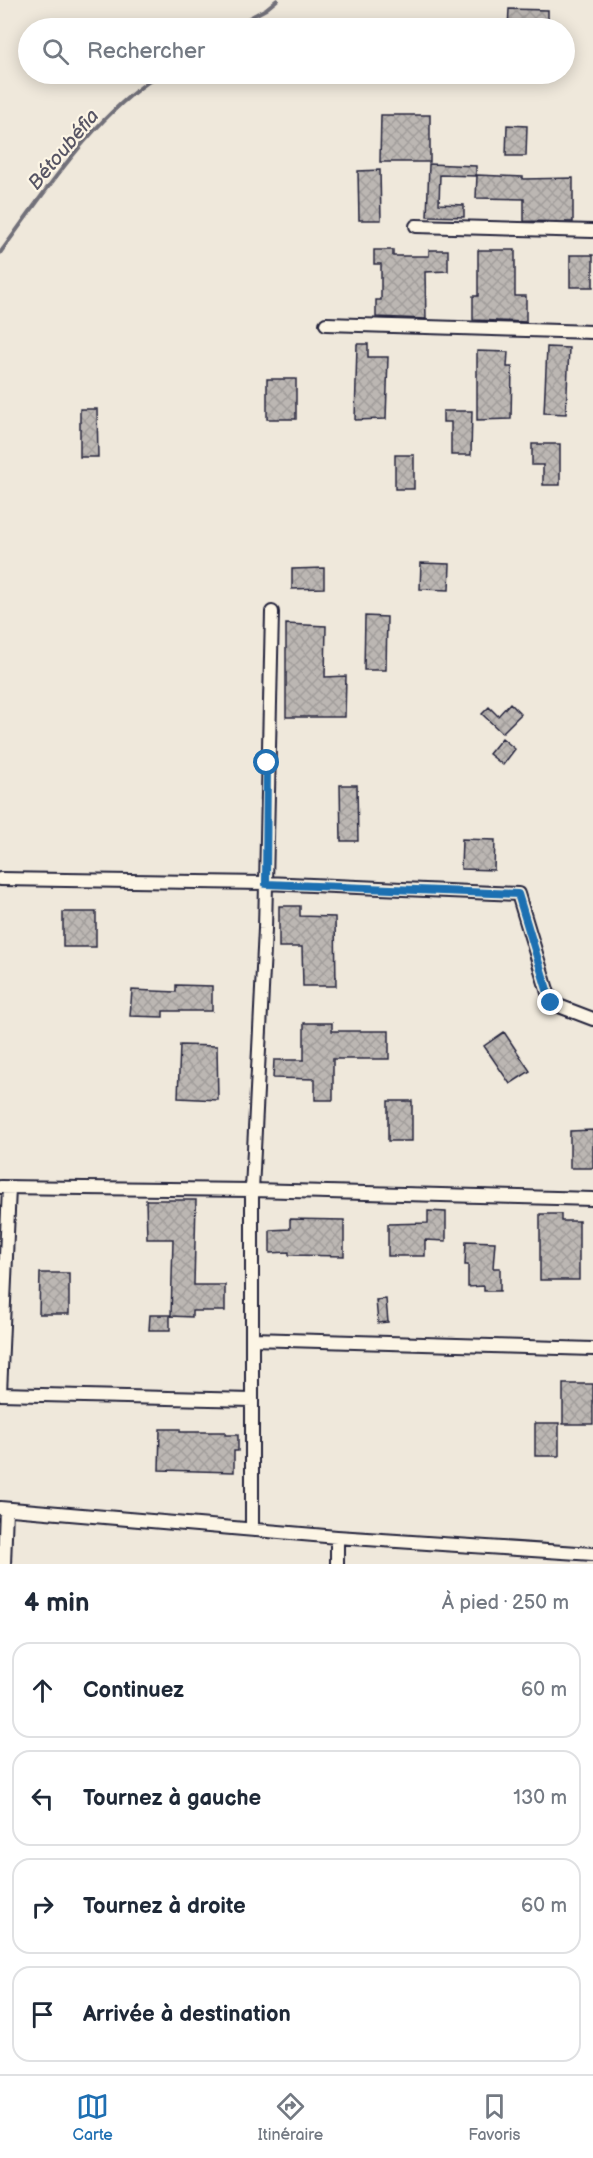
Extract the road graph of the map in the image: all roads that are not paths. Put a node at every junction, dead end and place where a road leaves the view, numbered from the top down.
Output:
1 (416, 226) dead end
2 (593, 231) edge
3 (326, 324) dead end
4 (593, 332) edge
5 (272, 612) dead end
6 (0, 879) edge
7 (266, 884) junction
8 (593, 1019) edge
9 (4, 1187) edge
10 (252, 1190) junction
11 (593, 1199) edge
12 (252, 1339) junction
13 (593, 1349) edge
14 (0, 1393) edge
15 (252, 1400) junction
16 (3, 1508) edge
17 (252, 1530) junction
18 (338, 1537) junction
19 (593, 1554) edge
20 (4, 1564) edge
21 (338, 1564) edge

1 - 2 street
3 - 4 street
5 - 7 street
6 - 7 street
7 - 8 street
7 - 10 street
9 - 10 street
9 - 14 street
10 - 11 street
10 - 12 street
12 - 13 street
12 - 15 street
14 - 15 street
15 - 17 street
16 - 17 street
16 - 20 street
17 - 18 street
18 - 19 street
18 - 21 street

